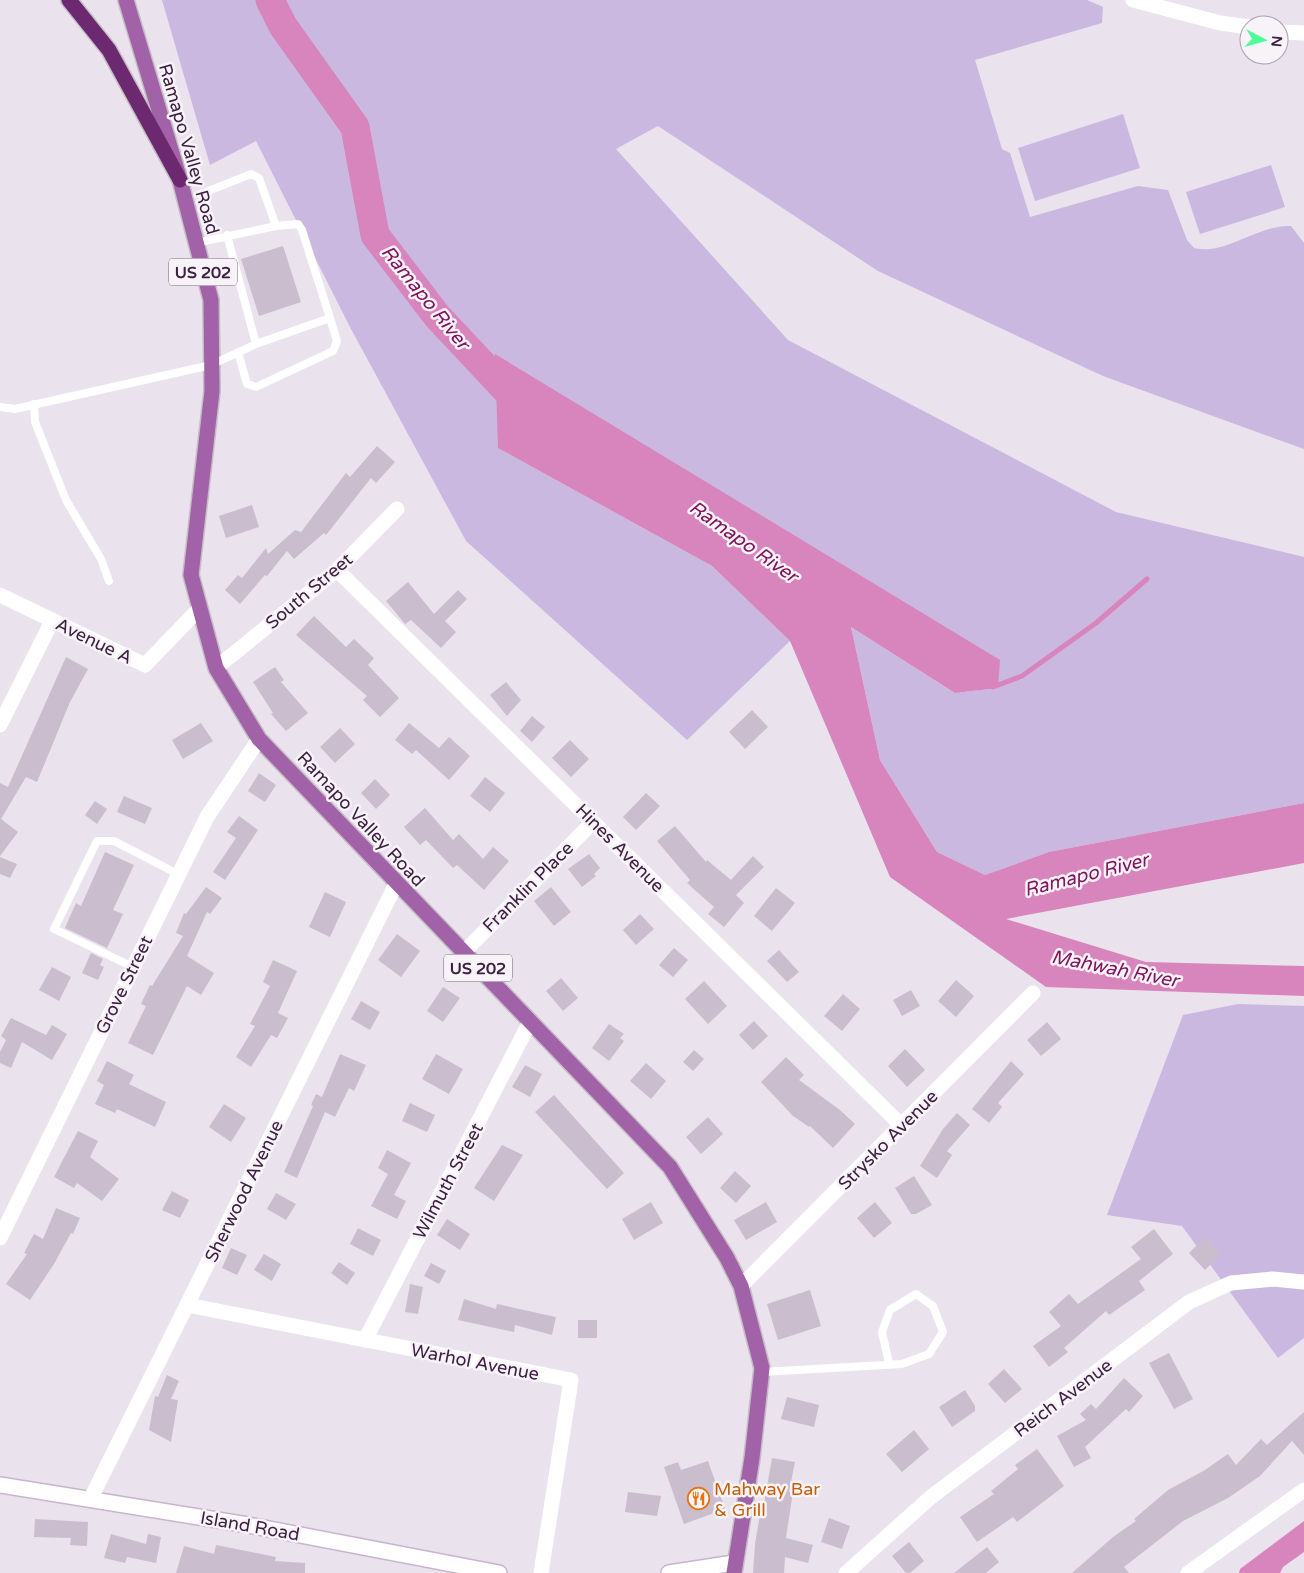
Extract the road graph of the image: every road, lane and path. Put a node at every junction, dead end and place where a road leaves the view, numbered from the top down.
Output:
1 (69, 0) edge
2 (126, 0) edge
3 (1133, 0) edge
4 (1161, 4) edge
5 (1239, 26) edge
6 (1289, 32) edge
7 (1304, 33) edge
8 (180, 180) junction
9 (206, 192) dead end
10 (276, 226) junction
11 (227, 235) junction
12 (196, 243) junction
13 (330, 318) junction
14 (256, 344) junction
15 (238, 352) junction
16 (211, 365) junction
17 (34, 404) junction
18 (0, 407) edge
19 (397, 509) dead end
20 (337, 570) junction
21 (109, 581) dead end
22 (0, 595) edge
23 (199, 608) junction
24 (52, 621) junction
25 (216, 668) junction
26 (0, 725) edge
27 (259, 739) junction
28 (593, 822) junction
29 (178, 874) junction
30 (396, 884) junction
31 (463, 953) junction
32 (133, 967) junction
33 (1033, 993) dead end
34 (530, 1022) junction
35 (902, 1126) junction
36 (0, 1238) edge
37 (1304, 1282) edge
38 (741, 1286) junction
39 (187, 1305) junction
40 (365, 1340) junction
41 (889, 1363) junction
42 (762, 1372) junction
43 (0, 1485) edge
44 (1304, 1490) edge
45 (91, 1498) junction
46 (734, 1568) edge
47 (499, 1573) edge
48 (540, 1573) edge
49 (669, 1573) edge
50 (846, 1573) edge
51 (1188, 1573) edge

1 - 8 highway
2 - 8 main road, Ramapo Valley Road / US 202
3 - 4 street
4 - 5 street
6 - 7 street
8 - 12 main road, Ramapo Valley Road / US 202
9 - 10 lane
10 - 11 lane
10 - 13 lane
11 - 12 lane
11 - 14 lane
12 - 16 main road, Ramapo Valley Road / US 202
13 - 14 lane
13 - 15 lane
14 - 15 lane
15 - 16 lane
16 - 17 lane
16 - 23 main road, Ramapo Valley Road / US 202
17 - 18 lane
17 - 21 lane
19 - 20 street, South Street
20 - 25 street, South Street
20 - 28 street, Hines Avenue
22 - 24 street, Avenue A
23 - 24 street, Avenue A
23 - 25 main road, Ramapo Valley Road / US 202
24 - 26 street
25 - 27 main road, Ramapo Valley Road / US 202
27 - 29 street, Grove Street
27 - 30 main road, Ramapo Valley Road / US 202
28 - 31 street, Franklin Place
28 - 35 street, Hines Avenue
29 - 32 street, Grove Street
29 - 32 lane
30 - 31 main road, Ramapo Valley Road / US 202
30 - 39 street, Sherwood Avenue
31 - 34 main road, Ramapo Valley Road / US 202
32 - 36 street, Grove Street
33 - 35 street, Strysko Avenue
34 - 38 main road, Ramapo Valley Road / US 202
34 - 40 street, Wilmuth Street
35 - 38 street, Strysko Avenue
37 - 50 street, Reich Avenue
38 - 42 main road, Ramapo Valley Road / US 202
39 - 40 street, Warhol Avenue
39 - 45 street, Sherwood Avenue
40 - 48 street, Warhol Avenue
41 - 41 lane
41 - 42 lane
42 - 46 main road, Ramapo Valley Road / US 202
43 - 45 street, Island Road
44 - 51 street
45 - 47 street, Island Road
46 - 49 street

